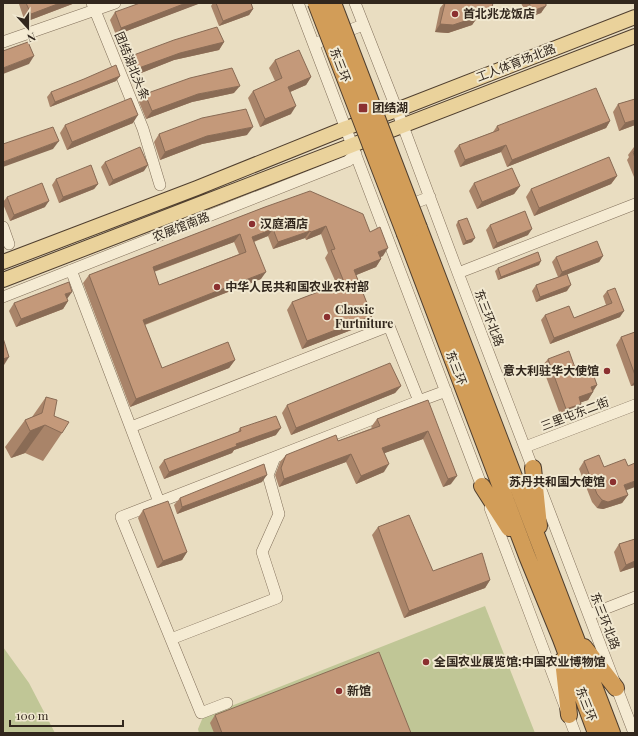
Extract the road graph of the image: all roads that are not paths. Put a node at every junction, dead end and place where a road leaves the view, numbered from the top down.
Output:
1 (115, 3) edge
2 (298, 3) edge
3 (316, 3) edge
4 (334, 3) edge
5 (354, 3) edge
6 (94, 7) edge
7 (635, 17) edge
8 (363, 25) junction
9 (635, 36) edge
10 (3, 42) edge
11 (314, 44) junction
12 (397, 110) junction
13 (403, 126) junction
14 (346, 128) junction
15 (355, 149) junction
16 (160, 185) dead end
17 (430, 197) junction
18 (635, 204) edge
19 (380, 217) junction
20 (3, 227) edge
21 (412, 231) junction
22 (9, 244) dead end
23 (3, 262) edge
24 (71, 270) junction
25 (458, 273) junction
26 (3, 280) edge
27 (3, 297) edge
28 (446, 391) junction
29 (418, 401) junction
30 (635, 405) edge
31 (131, 427) junction
32 (525, 447) junction
33 (275, 457) junction
34 (533, 468) junction
35 (482, 486) junction
36 (159, 502) junction
37 (542, 550) junction
38 (527, 556) junction
39 (635, 597) edge
40 (589, 615) junction
41 (567, 636) junction
42 (171, 639) junction
43 (616, 688) junction
44 (227, 703) dead end
45 (569, 715) junction
46 (575, 733) edge
47 (596, 733) edge
48 (612, 733) edge
49 (634, 733) edge

1 - 6 street
2 - 11 street
3 - 21 highway, 东三环, bridge
4 - 21 highway, 东三环, bridge
5 - 8 street, 东三环北路
6 - 10 street
6 - 16 street, 团结湖北头条
7 - 12 main road, 工人体育场北路
8 - 11 street
8 - 12 street, 东三环北路
9 - 13 main road, 工人体育场北路
11 - 14 street
12 - 13 street, 东三环北路
12 - 14 main road, 工人体育场北路
13 - 15 main road, 工人体育场北路
13 - 17 street, 东三环北路
14 - 15 street
14 - 23 main road
15 - 19 street
15 - 24 street, 农展馆南路
15 - 26 main road, 农展馆南路
17 - 19 street
17 - 25 street, 东三环北路
18 - 25 street
19 - 28 street
20 - 22 street
21 - 37 highway, 东三环
21 - 38 highway, 东三环
24 - 27 street, 农展馆南路
24 - 31 street
25 - 32 street, 东三环北路
28 - 29 street
28 - 35 street
29 - 31 street
29 - 33 street
30 - 32 street, 三里屯东二街
31 - 36 street
32 - 34 street, 东三环北路
33 - 36 street
33 - 42 street
34 - 37 highway
34 - 40 street, 东三环北路
35 - 38 highway
35 - 45 street
36 - 42 street
37 - 41 highway, 东三环
38 - 41 highway, 东三环
39 - 40 street
40 - 43 street, 东三环北路
41 - 43 highway
41 - 45 highway
41 - 47 highway, 东三环
41 - 48 highway, 东三环
42 - 44 street
43 - 49 street, 东三环北路
45 - 46 street

